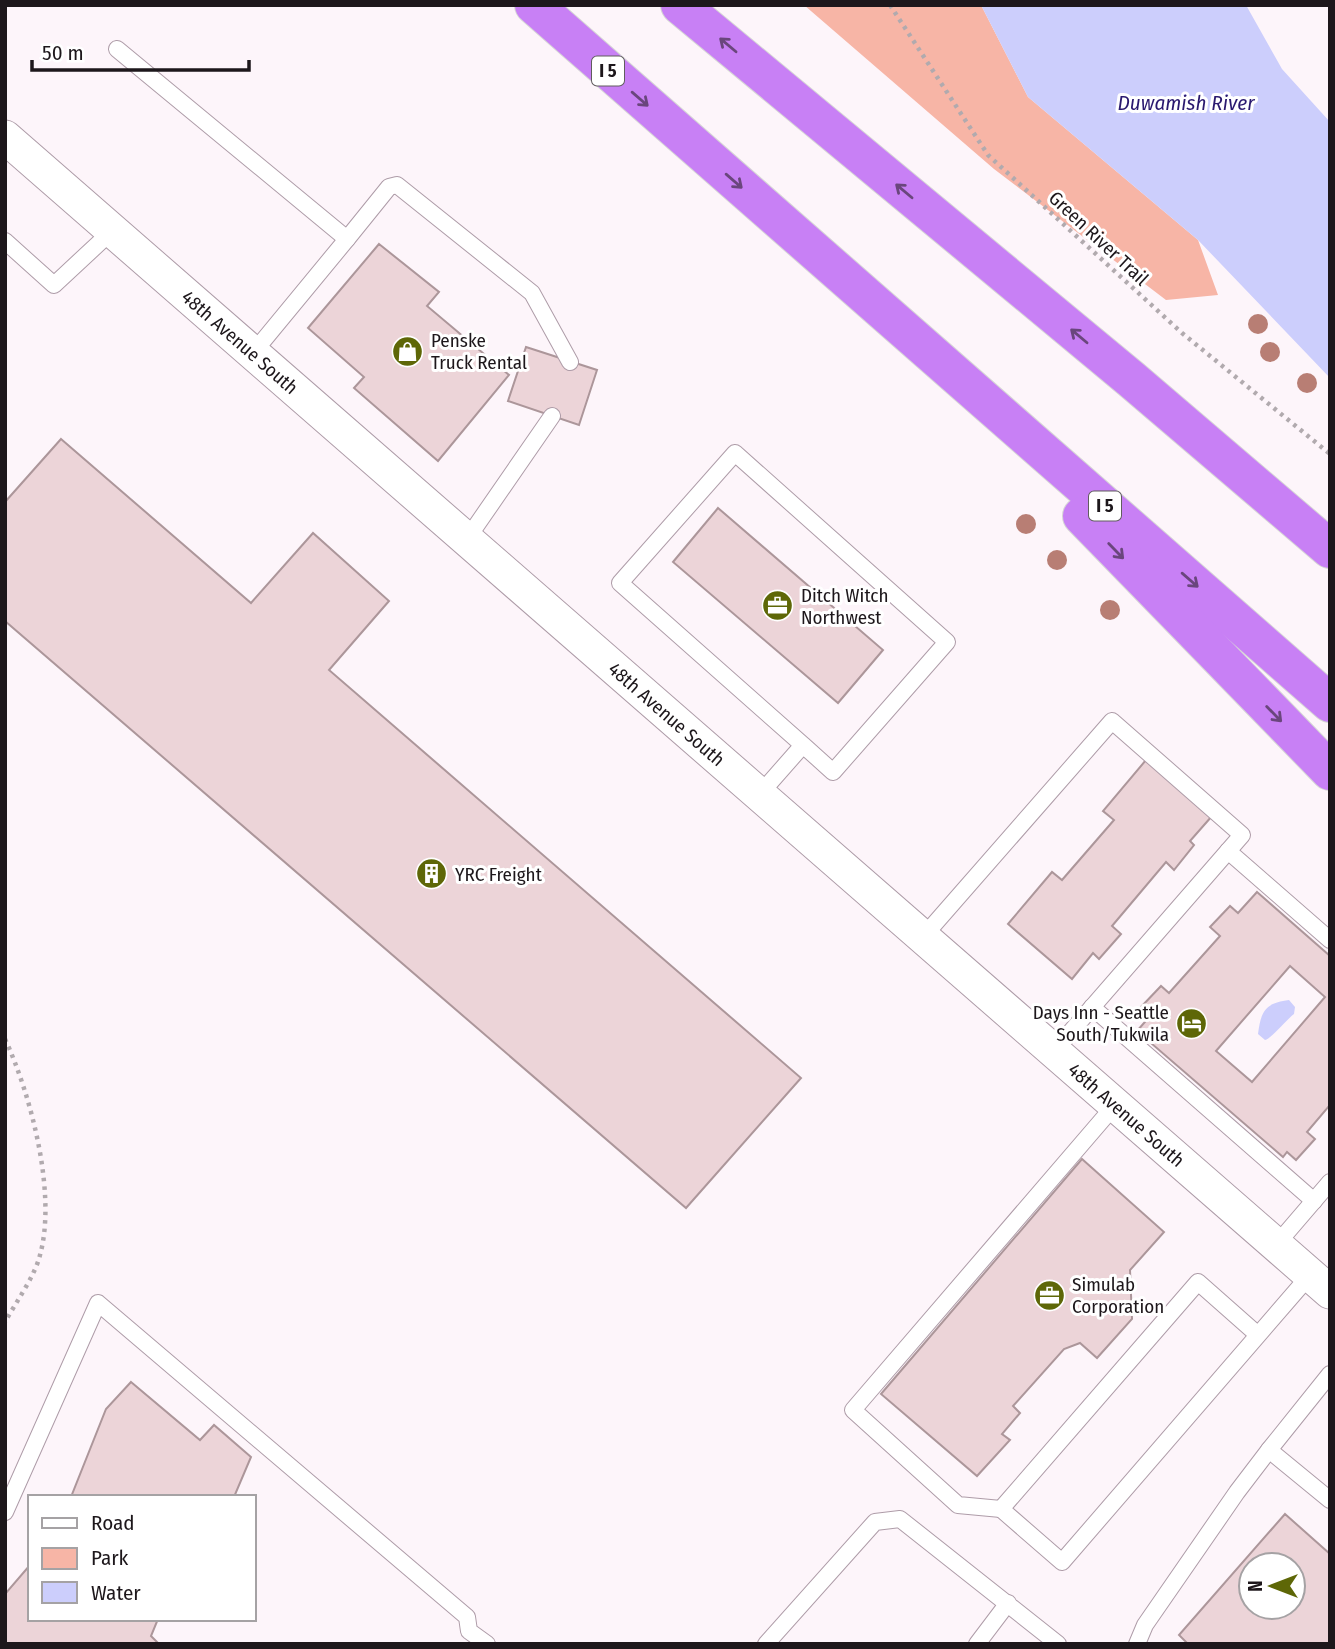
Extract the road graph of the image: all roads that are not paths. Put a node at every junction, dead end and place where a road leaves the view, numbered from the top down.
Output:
1 (534, 5) edge
2 (680, 5) edge
3 (117, 49) dead end
4 (5, 137) edge
5 (113, 230) junction
6 (347, 239) junction
7 (5, 241) edge
8 (881, 309) junction
9 (253, 353) junction
10 (570, 362) dead end
11 (1131, 379) junction
12 (552, 416) dead end
13 (1330, 535) edge
14 (467, 539) junction
15 (1330, 549) edge
16 (1330, 704) edge
17 (803, 745) junction
18 (1330, 771) edge
19 (759, 794) junction
20 (1228, 851) junction
21 (923, 937) junction
22 (1330, 940) edge
23 (1092, 1007) junction
24 (1054, 1051) junction
25 (1115, 1105) junction
26 (1330, 1182) edge
27 (1314, 1201) junction
28 (1276, 1245) junction
29 (1320, 1283) edge
30 (1258, 1335) junction
31 (1330, 1374) edge
32 (1269, 1450) junction
33 (1330, 1500) edge
34 (1001, 1510) junction
35 (5, 1512) edge
36 (1008, 1603) junction
37 (469, 1630) junction
38 (458, 1644) edge
39 (487, 1644) edge
40 (766, 1644) edge
41 (977, 1644) edge
42 (1058, 1644) edge
43 (1138, 1644) edge

1 -> 8 highway, I 5
11 -> 2 highway
3 - 6 lane
4 - 5 street, 48th Avenue South
5 - 7 lane
5 - 9 street, 48th Avenue South
6 - 9 lane
6 - 10 lane
8 -> 16 highway, I 5
8 -> 18 highway
9 - 14 street, 48th Avenue South
11 - 13 highway
11 - 15 highway
12 - 14 lane
14 - 19 street, 48th Avenue South
17 - 17 lane
17 - 19 lane
19 - 21 street, 48th Avenue South
20 - 21 lane
20 - 22 lane
20 - 23 lane
21 - 24 street, 48th Avenue South
23 - 24 lane
23 - 27 lane
24 - 25 street, 48th Avenue South
25 - 28 street, 48th Avenue South
25 - 34 lane
26 - 27 lane
27 - 28 lane
28 - 29 street, 48th Avenue South
29 - 30 lane
30 - 34 lane
30 - 34 lane
31 - 32 lane
32 - 33 lane
32 - 43 lane
35 - 37 lane
36 - 40 lane
36 - 41 lane
36 - 42 lane
37 - 38 lane
37 - 39 lane

